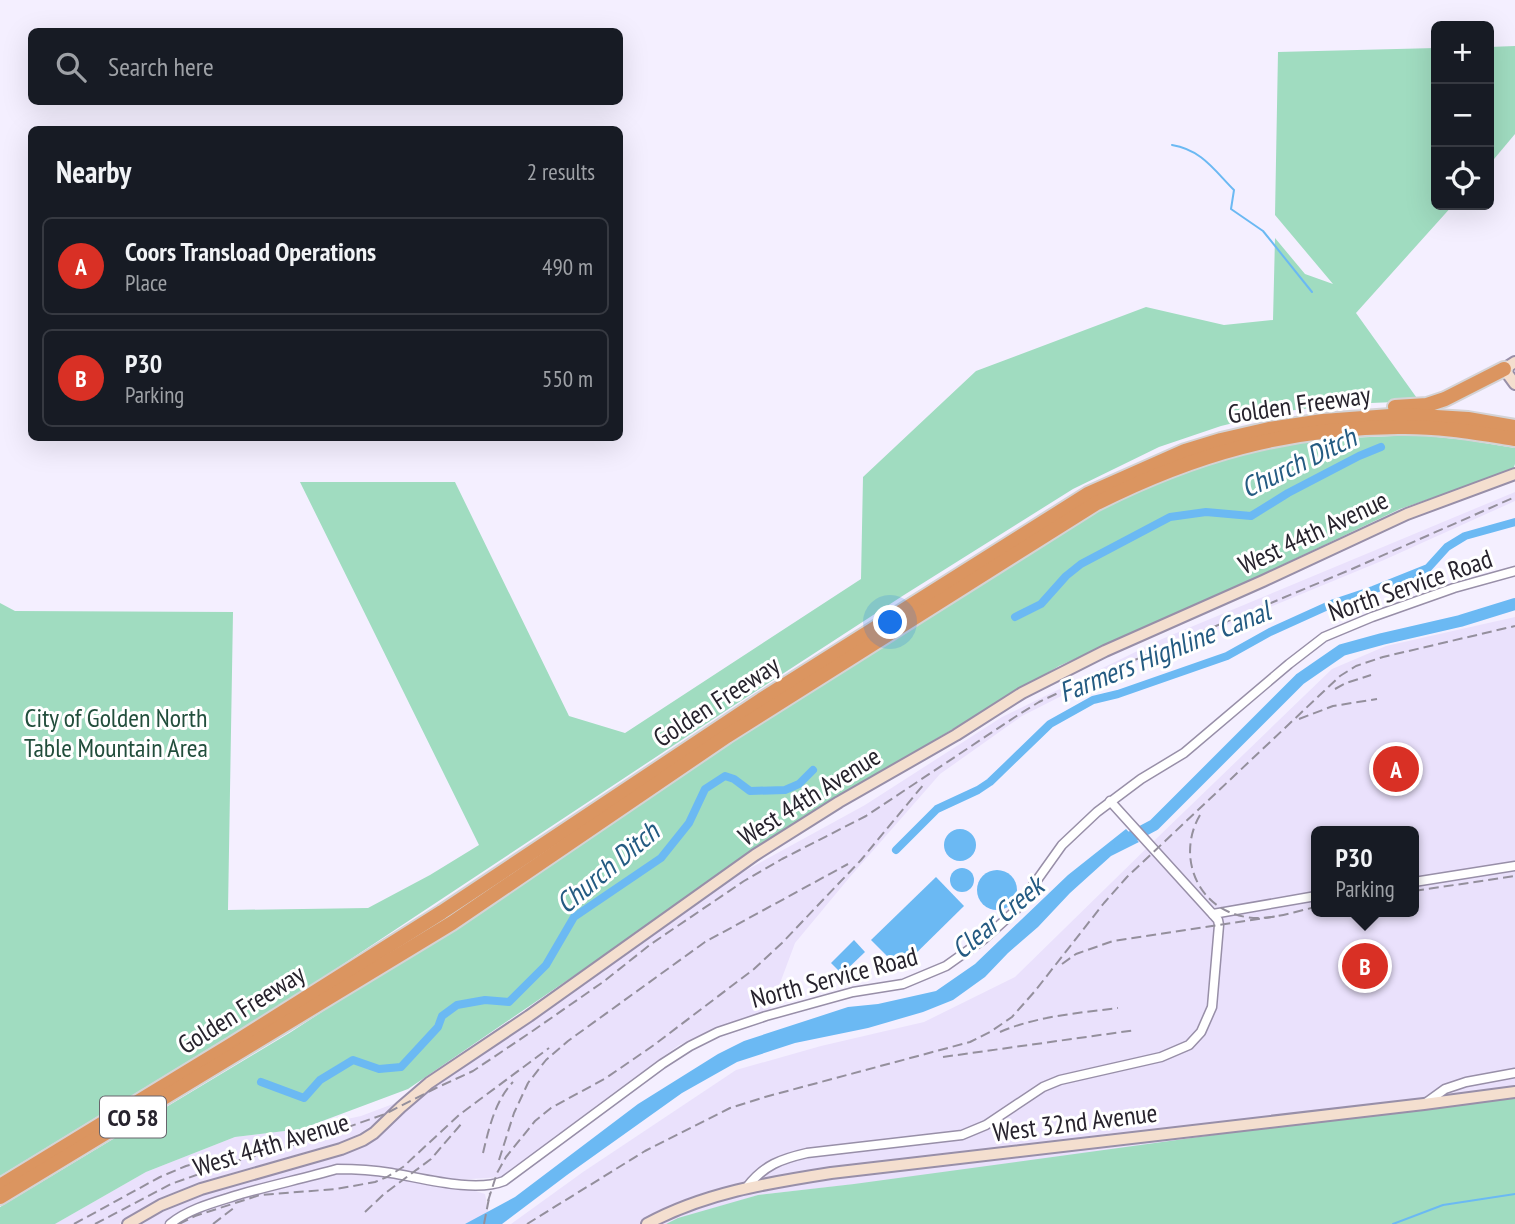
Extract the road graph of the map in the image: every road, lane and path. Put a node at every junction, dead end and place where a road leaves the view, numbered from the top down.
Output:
1 (1510, 365) edge
2 (1515, 383) edge
3 (1515, 427) edge
4 (1269, 429) junction
5 (1515, 439) edge
6 (1515, 474) edge
7 (1515, 571) edge
8 (1110, 801) junction
9 (1515, 866) edge
10 (1419, 880) edge
11 (1311, 897) edge
12 (1213, 914) junction
13 (1515, 1073) edge
14 (1515, 1092) edge
15 (1424, 1104) junction
16 (747, 1187) junction
17 (1, 1188) edge
18 (128, 1224) edge
19 (170, 1224) edge
20 (647, 1224) edge

1 - 2 street
1 - 4 highway
3 - 4 highway, Golden Freeway / CO 58
4 - 17 highway, Golden Freeway / CO 58
5 - 17 highway, Golden Freeway / CO 58
6 - 18 street, West 44th Avenue
7 - 8 street, North Service Road
8 - 12 street
8 - 19 street, North Service Road
9 - 10 street
11 - 12 street
12 - 16 street
13 - 15 street
14 - 15 street, West 32nd Avenue
15 - 16 street, West 32nd Avenue
16 - 20 street, West 32nd Avenue

